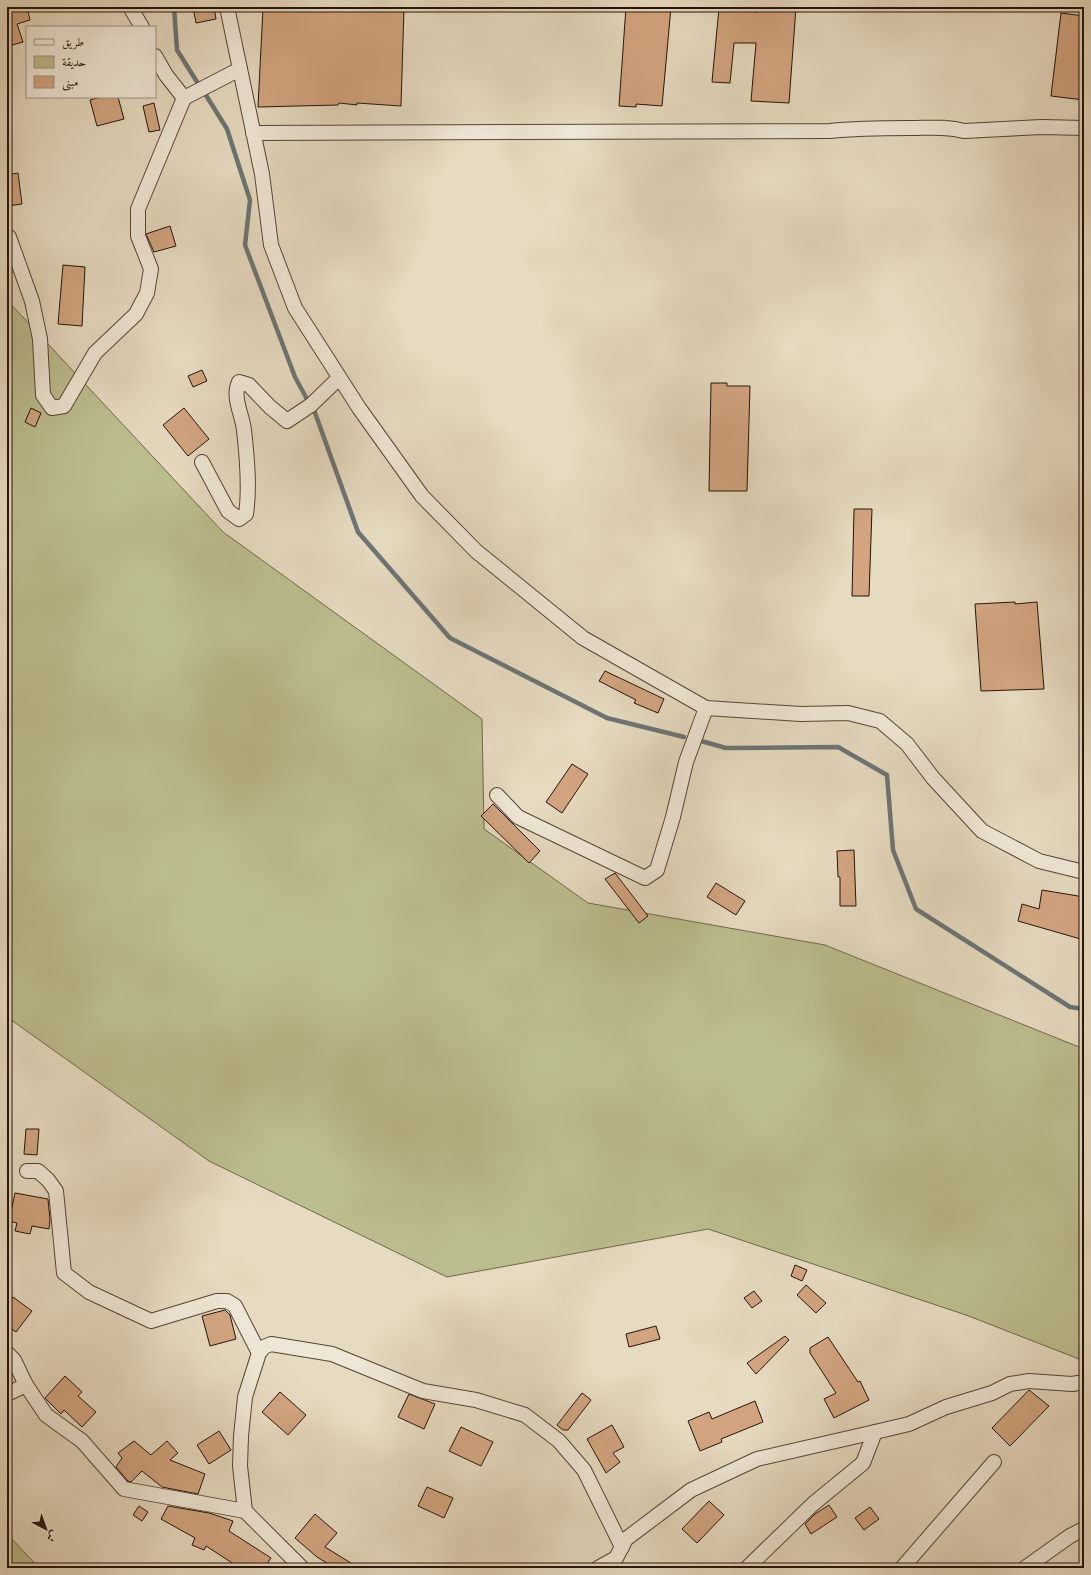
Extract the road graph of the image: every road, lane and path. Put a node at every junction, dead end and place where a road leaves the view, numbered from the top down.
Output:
1 (130, 7) edge
2 (226, 7) edge
3 (141, 26) edge
4 (156, 58) edge
5 (240, 69) junction
6 (184, 98) junction
7 (1084, 128) edge
8 (253, 134) junction
9 (9, 238) dead end
10 (339, 378) junction
11 (202, 462) dead end
12 (706, 708) junction
13 (496, 795) dead end
14 (1084, 872) edge
15 (27, 1171) dead end
16 (7, 1353) edge
17 (259, 1353) junction
18 (1084, 1382) edge
19 (26, 1385) junction
20 (7, 1394) edge
21 (875, 1432) junction
22 (994, 1462) dead end
23 (245, 1511) junction
24 (1084, 1529) edge
25 (622, 1546) junction
26 (302, 1568) edge
27 (598, 1568) edge
28 (747, 1568) edge
29 (902, 1568) edge
30 (1026, 1568) edge

1 - 3 street
2 - 5 street
4 - 6 street
5 - 6 street
5 - 8 street
6 - 9 street
7 - 8 street
8 - 10 street
10 - 11 street
10 - 12 street
12 - 13 street
12 - 14 street
15 - 17 street
16 - 19 street
17 - 23 street
17 - 25 street
18 - 21 street
19 - 20 street
19 - 23 street
21 - 25 street
21 - 28 street
22 - 29 street
23 - 26 street
24 - 30 street
25 - 27 street

